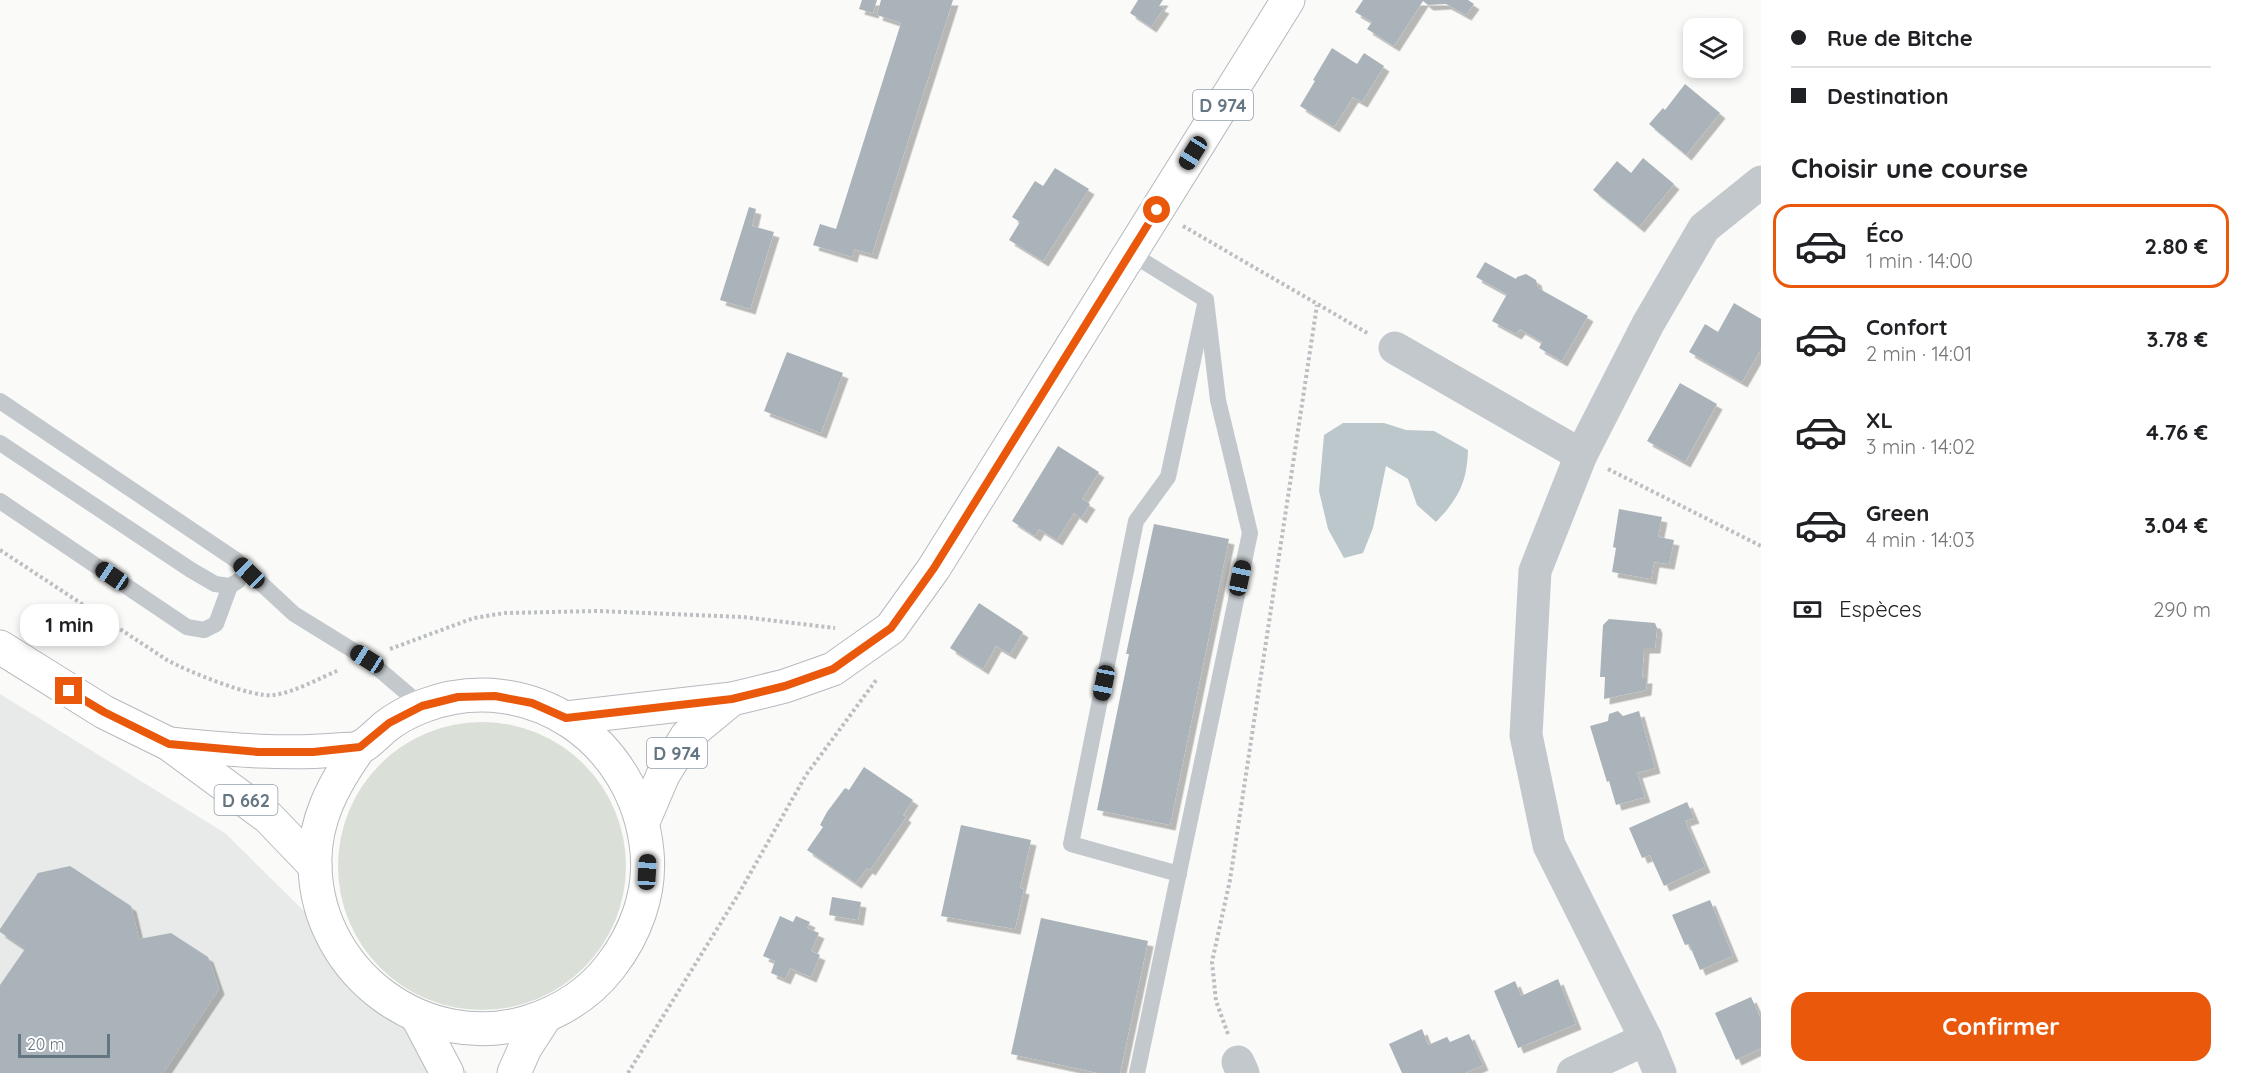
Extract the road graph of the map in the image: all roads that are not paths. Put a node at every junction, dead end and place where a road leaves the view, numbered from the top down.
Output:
1 (1288, 0) edge
2 (1761, 182) edge
3 (1130, 253) junction
4 (1206, 300) junction
5 (1395, 348) road end
6 (0, 401) edge
7 (0, 443) edge
8 (1581, 455) junction
9 (0, 501) edge
10 (249, 573) junction
11 (230, 586) junction
12 (0, 647) edge
13 (732, 699) junction
14 (422, 706) junction
15 (566, 718) junction
16 (169, 744) junction
17 (360, 747) junction
18 (643, 822) junction
19 (315, 866) junction
20 (1179, 874) junction
21 (417, 1016) junction
22 (545, 1017) junction
23 (1646, 1039) junction
24 (447, 1073) edge
25 (514, 1073) edge
26 (1137, 1073) edge
27 (1573, 1073) edge
28 (1660, 1073) edge

1 - 3 main road, D 974
2 - 8 street
3 - 4 lane
3 - 13 main road, D 974
4 - 20 lane
4 - 20 lane
5 - 8 street
6 - 10 lane
7 - 11 lane
8 - 23 street
9 - 11 lane
10 - 11 lane
10 - 14 lane
12 - 16 main road, D 662
13 - 15 main road, D 974
13 - 18 main road, D 974
14 - 15 main road
14 - 17 main road
15 - 18 main road
16 - 17 main road, D 662
16 - 19 main road, D 662
17 - 19 main road
18 - 22 main road
19 - 21 main road
20 - 26 lane
21 - 22 main road
21 - 24 main road
22 - 25 main road
23 - 27 street
23 - 28 street

